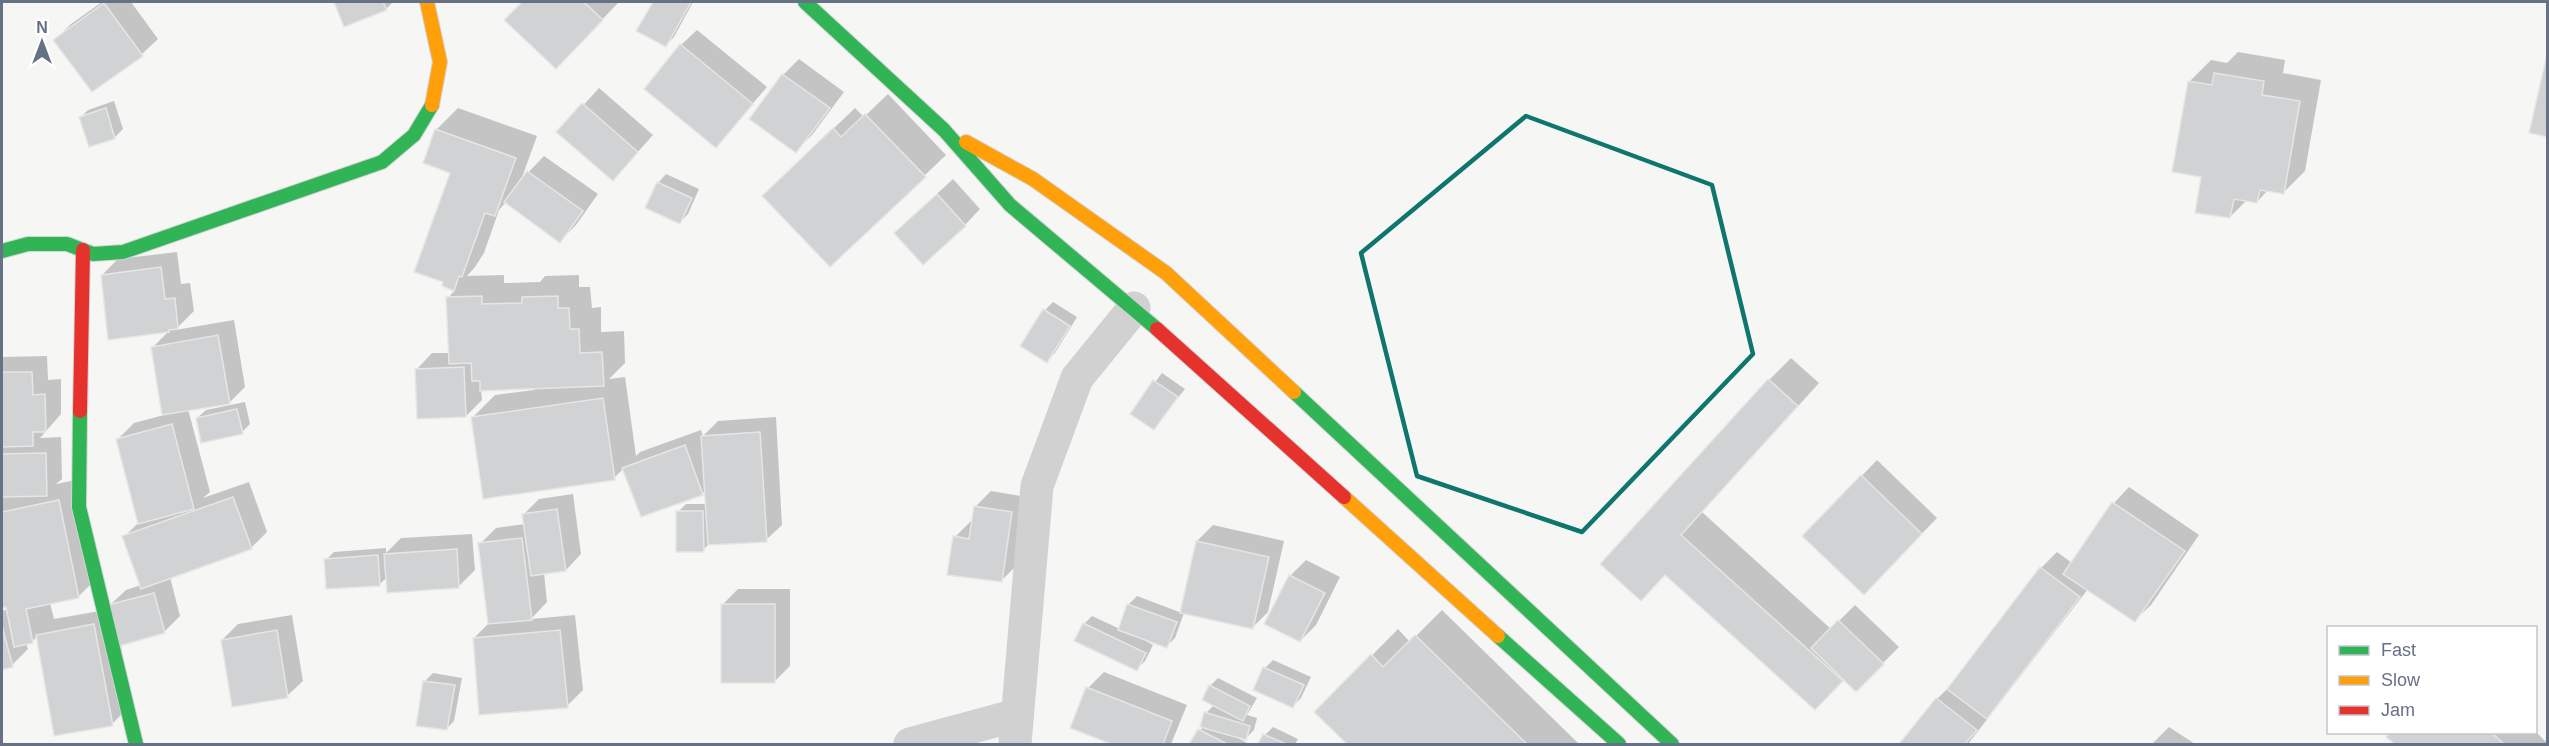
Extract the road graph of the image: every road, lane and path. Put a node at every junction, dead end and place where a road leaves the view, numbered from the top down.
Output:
1 (427, 2) edge
2 (805, 2) edge
3 (944, 130) junction
4 (83, 250) junction
5 (2, 251) edge
6 (1134, 308) junction
7 (1016, 730) edge
8 (136, 744) edge
9 (910, 744) edge
10 (1619, 744) edge
11 (1672, 744) edge

1 - 4 main road
2 - 3 main road
3 - 6 main road
3 - 11 main road
4 - 5 main road
4 - 8 main road
6 - 7 street
6 - 10 main road
7 - 9 street

